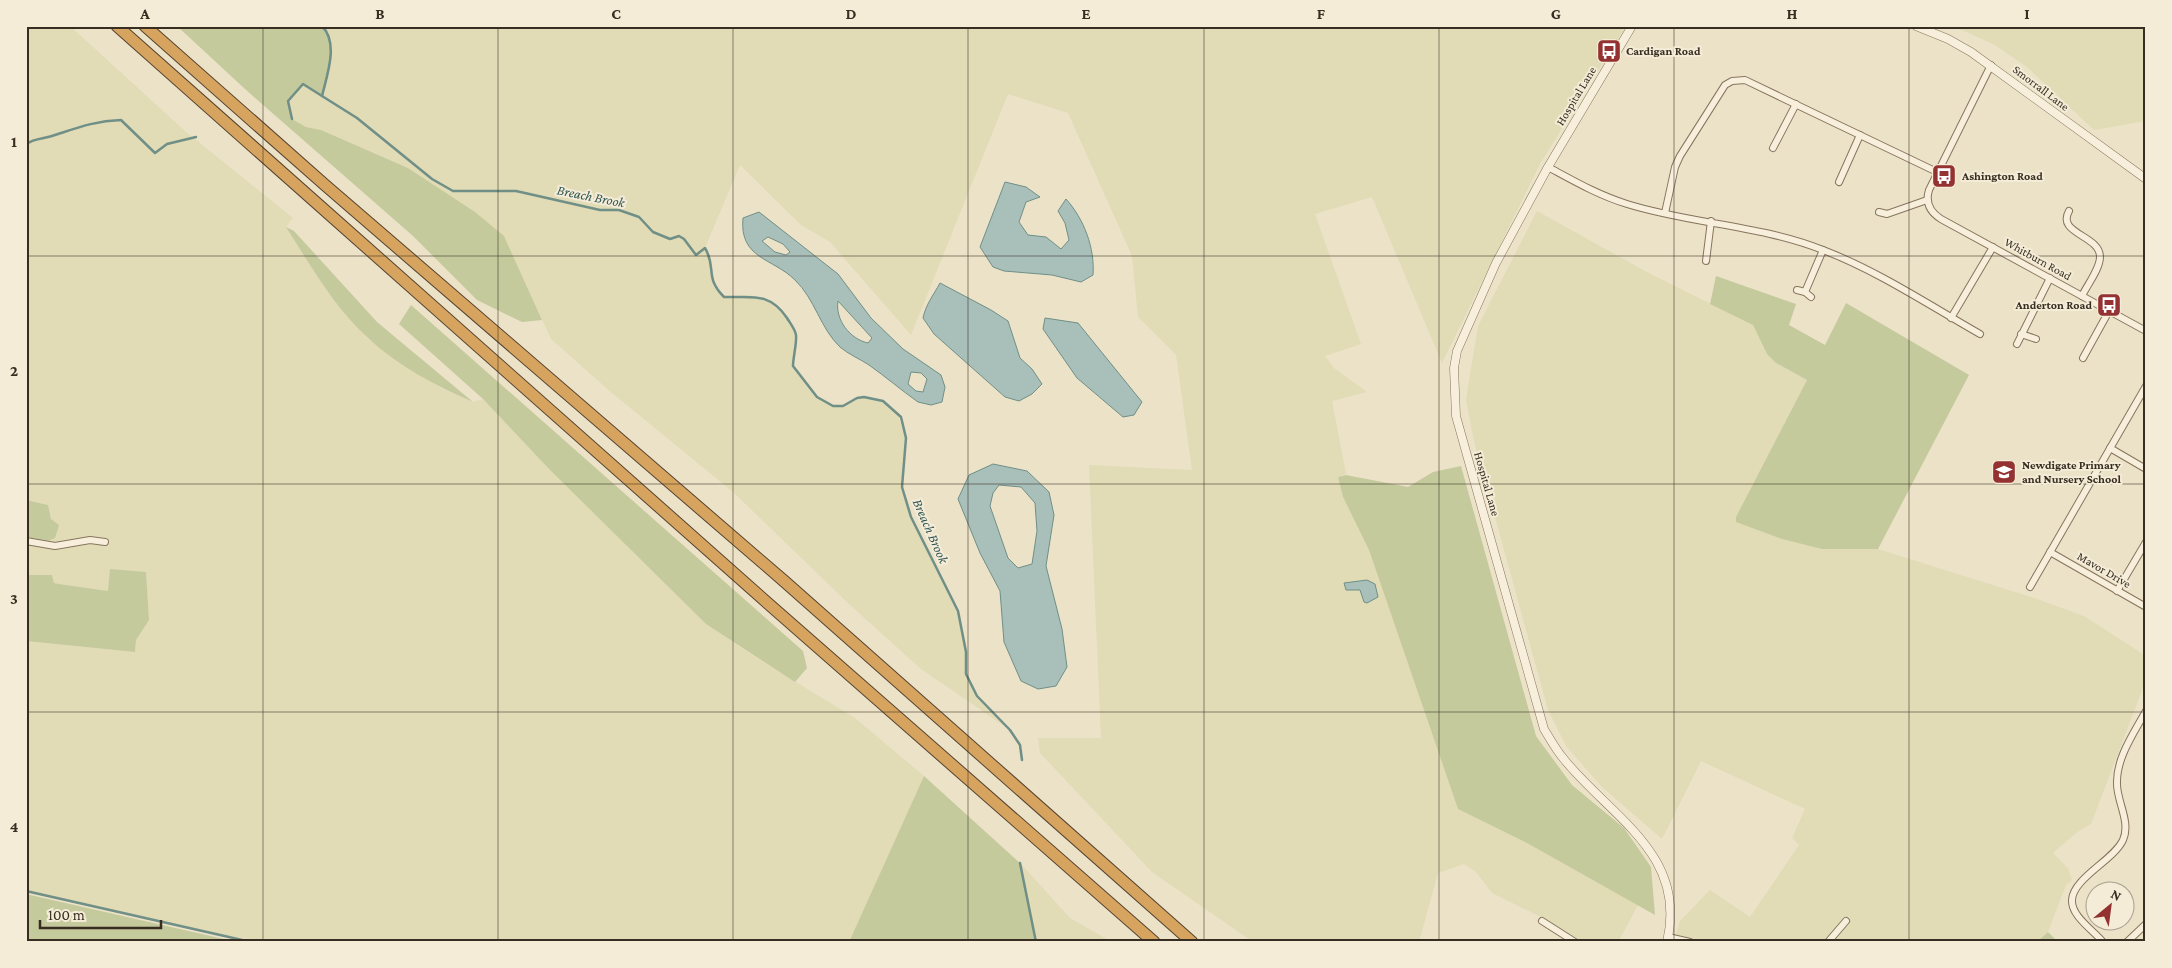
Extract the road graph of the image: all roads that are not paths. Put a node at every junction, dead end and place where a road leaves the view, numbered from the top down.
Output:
1 (117, 26) edge
2 (145, 26) edge
3 (1632, 26) edge
4 (1916, 26) edge
5 (1991, 65) junction
6 (1796, 104) junction
7 (1860, 135) junction
8 (1773, 148) dead end
9 (1548, 167) junction
10 (1937, 172) junction
11 (2146, 179) edge
12 (1839, 182) dead end
13 (1927, 200) junction
14 (2069, 211) dead end
15 (1879, 212) dead end
16 (1665, 213) junction
17 (1711, 221) junction
18 (1993, 247) junction
19 (1823, 250) junction
20 (1706, 261) dead end
21 (2050, 278) junction
22 (1797, 290) dead end
23 (1805, 292) junction
24 (2082, 296) junction
25 (1811, 297) dead end
26 (2109, 311) junction
27 (1951, 318) junction
28 (2146, 332) edge
29 (1980, 334) dead end
30 (2021, 334) junction
31 (2036, 340) dead end
32 (2017, 344) dead end
33 (2083, 358) dead end
34 (2146, 386) edge
35 (2110, 448) junction
36 (2146, 469) edge
37 (26, 541) edge
38 (106, 542) dead end
39 (2146, 542) edge
40 (2050, 552) junction
41 (2030, 587) dead end
42 (2117, 590) junction
43 (2146, 607) edge
44 (2146, 711) edge
45 (1542, 920) dead end
46 (1846, 921) dead end
47 (2146, 924) edge
48 (1668, 939) edge
49 (1154, 942) edge
50 (1192, 942) edge
51 (1575, 942) edge
52 (1690, 942) edge
53 (1828, 942) edge
54 (2102, 942) edge
55 (2127, 942) edge

1 - 49 highway
2 - 50 highway
3 - 9 street, Hospital Lane
4 - 5 street, Smorrall Lane
5 - 10 street
5 - 11 street, Smorrall Lane
6 - 7 street
6 - 8 street
6 - 16 street
7 - 10 street
7 - 12 street
9 - 16 street
9 - 48 street, Hospital Lane
10 - 13 street
13 - 15 street
13 - 18 street, Whitburn Road
14 - 24 street
16 - 17 street
17 - 19 street
17 - 20 street
18 - 21 street, Whitburn Road
18 - 27 street
19 - 23 street
19 - 27 street
21 - 24 street, Whitburn Road
21 - 30 street
22 - 23 street
23 - 25 street
24 - 26 street, Whitburn Road
26 - 28 street, Whitburn Road
26 - 33 street
27 - 29 street
30 - 31 street
30 - 32 street
34 - 35 street
35 - 36 street
35 - 40 street
37 - 38 street
39 - 42 street
40 - 41 street
40 - 42 street, Mavor Drive
42 - 43 street, Mavor Drive
44 - 54 street
45 - 51 street
46 - 53 street
47 - 55 street
48 - 52 street

